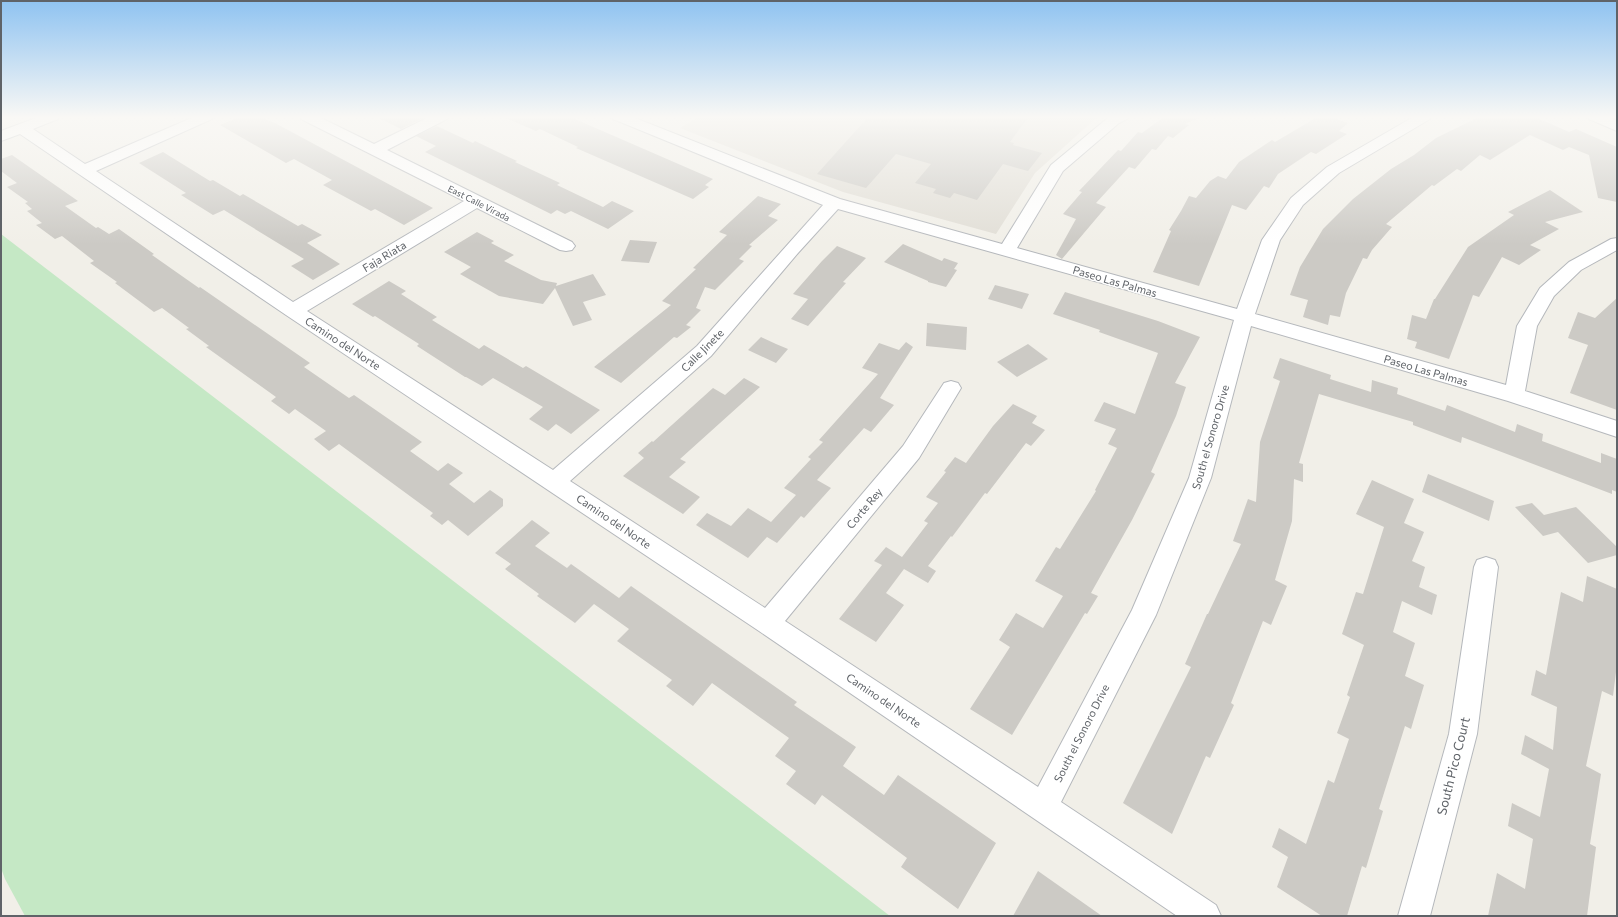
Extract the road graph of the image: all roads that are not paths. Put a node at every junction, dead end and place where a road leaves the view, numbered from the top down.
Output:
1 (63, 159) edge
2 (110, 159) edge
3 (392, 159) edge
4 (724, 159) edge
5 (1068, 159) edge
6 (1351, 159) edge
7 (84, 170) junction
8 (476, 202) junction
9 (834, 203) junction
10 (1617, 243) edge
11 (566, 246) dead end
12 (1006, 251) junction
13 (293, 311) junction
14 (1244, 317) junction
15 (951, 388) dead end
16 (1514, 395) junction
17 (1617, 429) edge
18 (555, 481) junction
19 (1486, 567) dead end
20 (768, 623) junction
21 (1043, 807) junction
22 (1205, 916) edge
23 (1414, 916) edge

1 - 7 street, Camino del Norte
2 - 7 street
3 - 8 street, East Calle Virada
4 - 9 street, Paseo Las Palmas
5 - 12 street
6 - 14 street, South el Sonoro Drive
7 - 13 street, Camino del Norte
8 - 11 street, East Calle Virada
8 - 13 street, Faja Riata
9 - 12 street, Paseo Las Palmas
9 - 18 street, Calle Jinete
10 - 16 street
12 - 14 street, Paseo Las Palmas
13 - 18 street, Camino del Norte
14 - 16 street, Paseo Las Palmas
14 - 21 street, South el Sonoro Drive
15 - 20 street, Corte Rey
16 - 17 street, Paseo Las Palmas
18 - 20 street, Camino del Norte
19 - 23 street, South Pico Court
20 - 21 street, Camino del Norte
21 - 22 street, Camino del Norte

